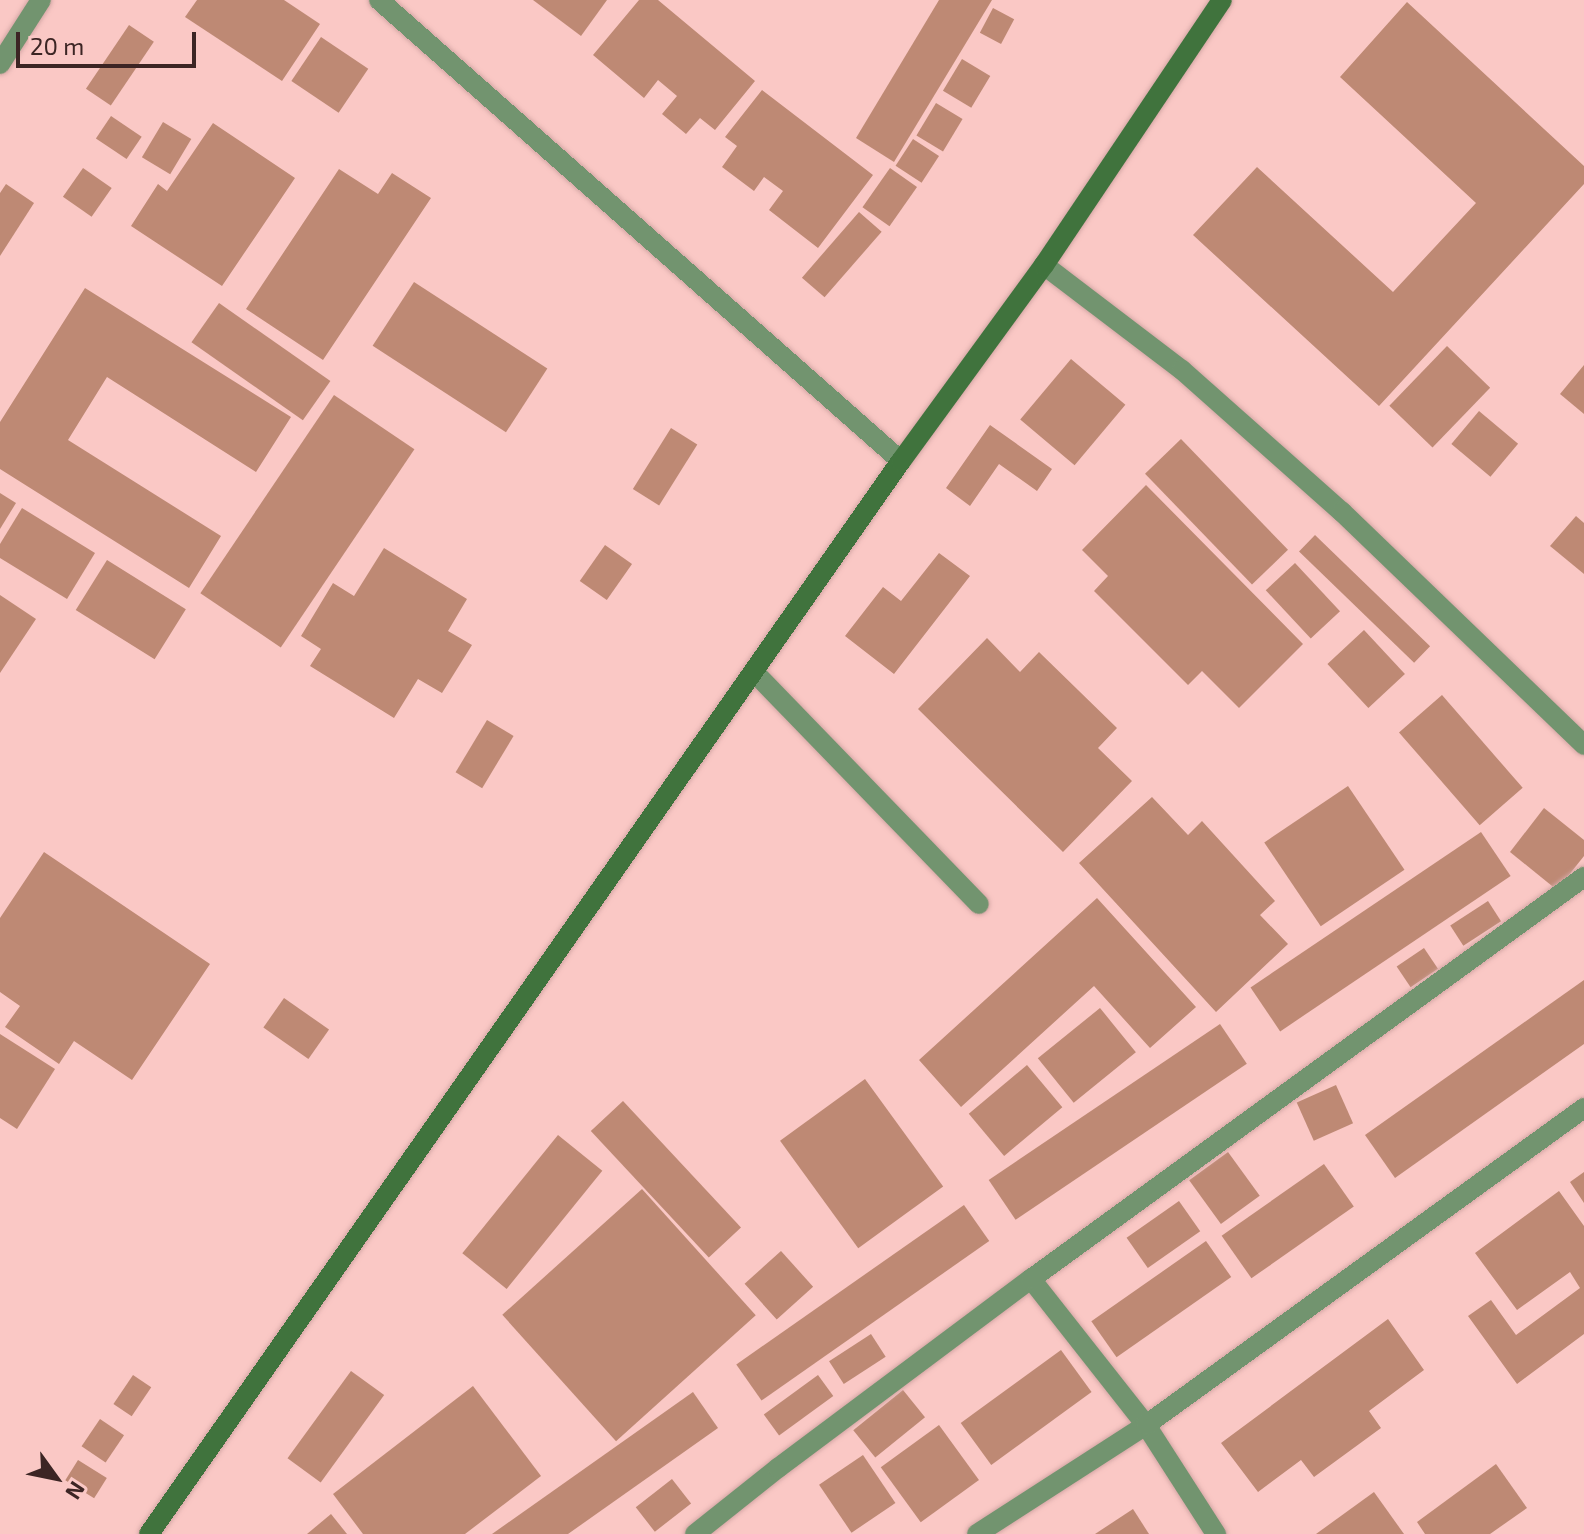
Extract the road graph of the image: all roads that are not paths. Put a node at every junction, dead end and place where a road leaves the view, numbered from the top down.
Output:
1 (41, 0) edge
2 (379, 0) edge
3 (1222, 0) edge
4 (0, 64) edge
5 (1044, 265) junction
6 (901, 461) junction
7 (754, 672) junction
8 (1584, 745) edge
9 (1584, 877) edge
10 (979, 904) dead end
11 (1584, 1108) edge
12 (1031, 1279) junction
13 (1146, 1425) junction
14 (149, 1534) edge
15 (695, 1534) edge
16 (977, 1534) edge
17 (1216, 1534) edge

1 - 4 street
2 - 6 street
3 - 5 street
5 - 6 street
5 - 8 street
6 - 7 street
7 - 10 street
7 - 14 street
9 - 12 street
11 - 13 street
12 - 13 street
12 - 15 street
13 - 16 street
13 - 17 street

